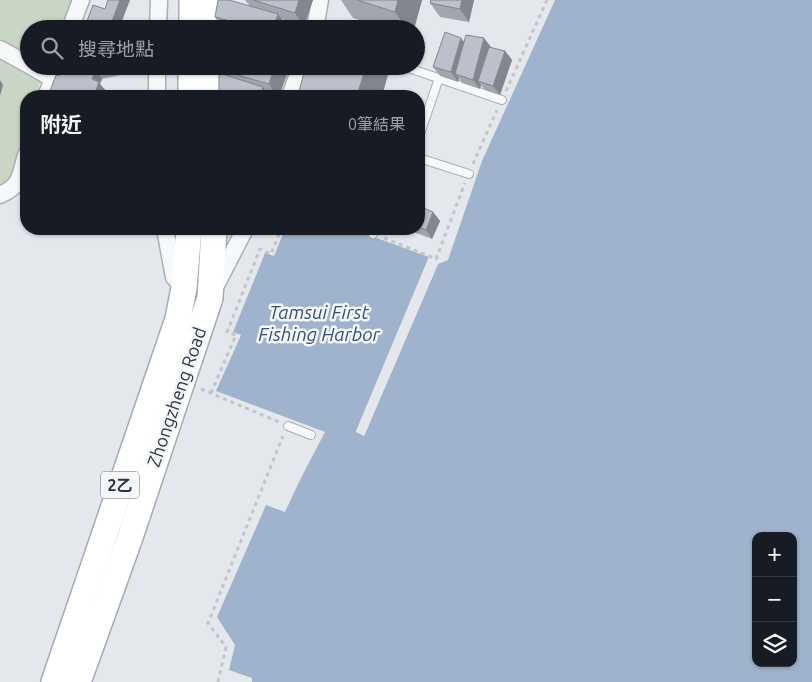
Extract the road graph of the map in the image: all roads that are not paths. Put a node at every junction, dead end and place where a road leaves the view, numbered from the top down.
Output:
1 (81, 0) edge
2 (159, 0) edge
3 (192, 0) edge
4 (216, 0) edge
5 (320, 0) edge
6 (73, 20) edge
7 (158, 20) edge
8 (192, 20) edge
9 (216, 20) edge
10 (317, 20) edge
11 (0, 49) edge
12 (20, 60) edge
13 (425, 73) edge
14 (54, 75) edge
15 (157, 75) edge
16 (191, 75) edge
17 (216, 75) edge
18 (298, 75) edge
19 (439, 78) junction
20 (48, 90) edge
21 (157, 90) edge
22 (191, 90) edge
23 (215, 90) edge
24 (292, 90) edge
25 (502, 100) road end
26 (425, 119) edge
27 (425, 160) edge
28 (469, 174) road end
29 (20, 176) edge
30 (0, 195) edge
31 (166, 235) edge
32 (188, 235) edge
33 (214, 235) edge
34 (242, 235) edge
35 (184, 288) junction
36 (210, 298) junction
37 (288, 426) road end
38 (311, 435) dead end
39 (54, 682) edge
40 (78, 682) edge

1 - 6 street
2 - 7 street
3 - 8 main road
4 - 9 main road
5 - 10 street
11 - 12 street
13 - 19 lane
14 - 20 street
15 - 21 street
16 - 22 main road
17 - 23 main road
18 - 24 street
19 - 25 lane
19 - 26 lane
27 - 28 lane
29 - 30 street
31 - 35 street
32 - 35 main road, 2乙
33 - 36 main road, 2乙
34 - 36 street, Zhongzheng Road
35 - 36 street
35 - 39 main road, Zhongzheng Road / 2乙
36 - 40 main road, Zhongzheng Road / 2乙
37 - 38 lane

